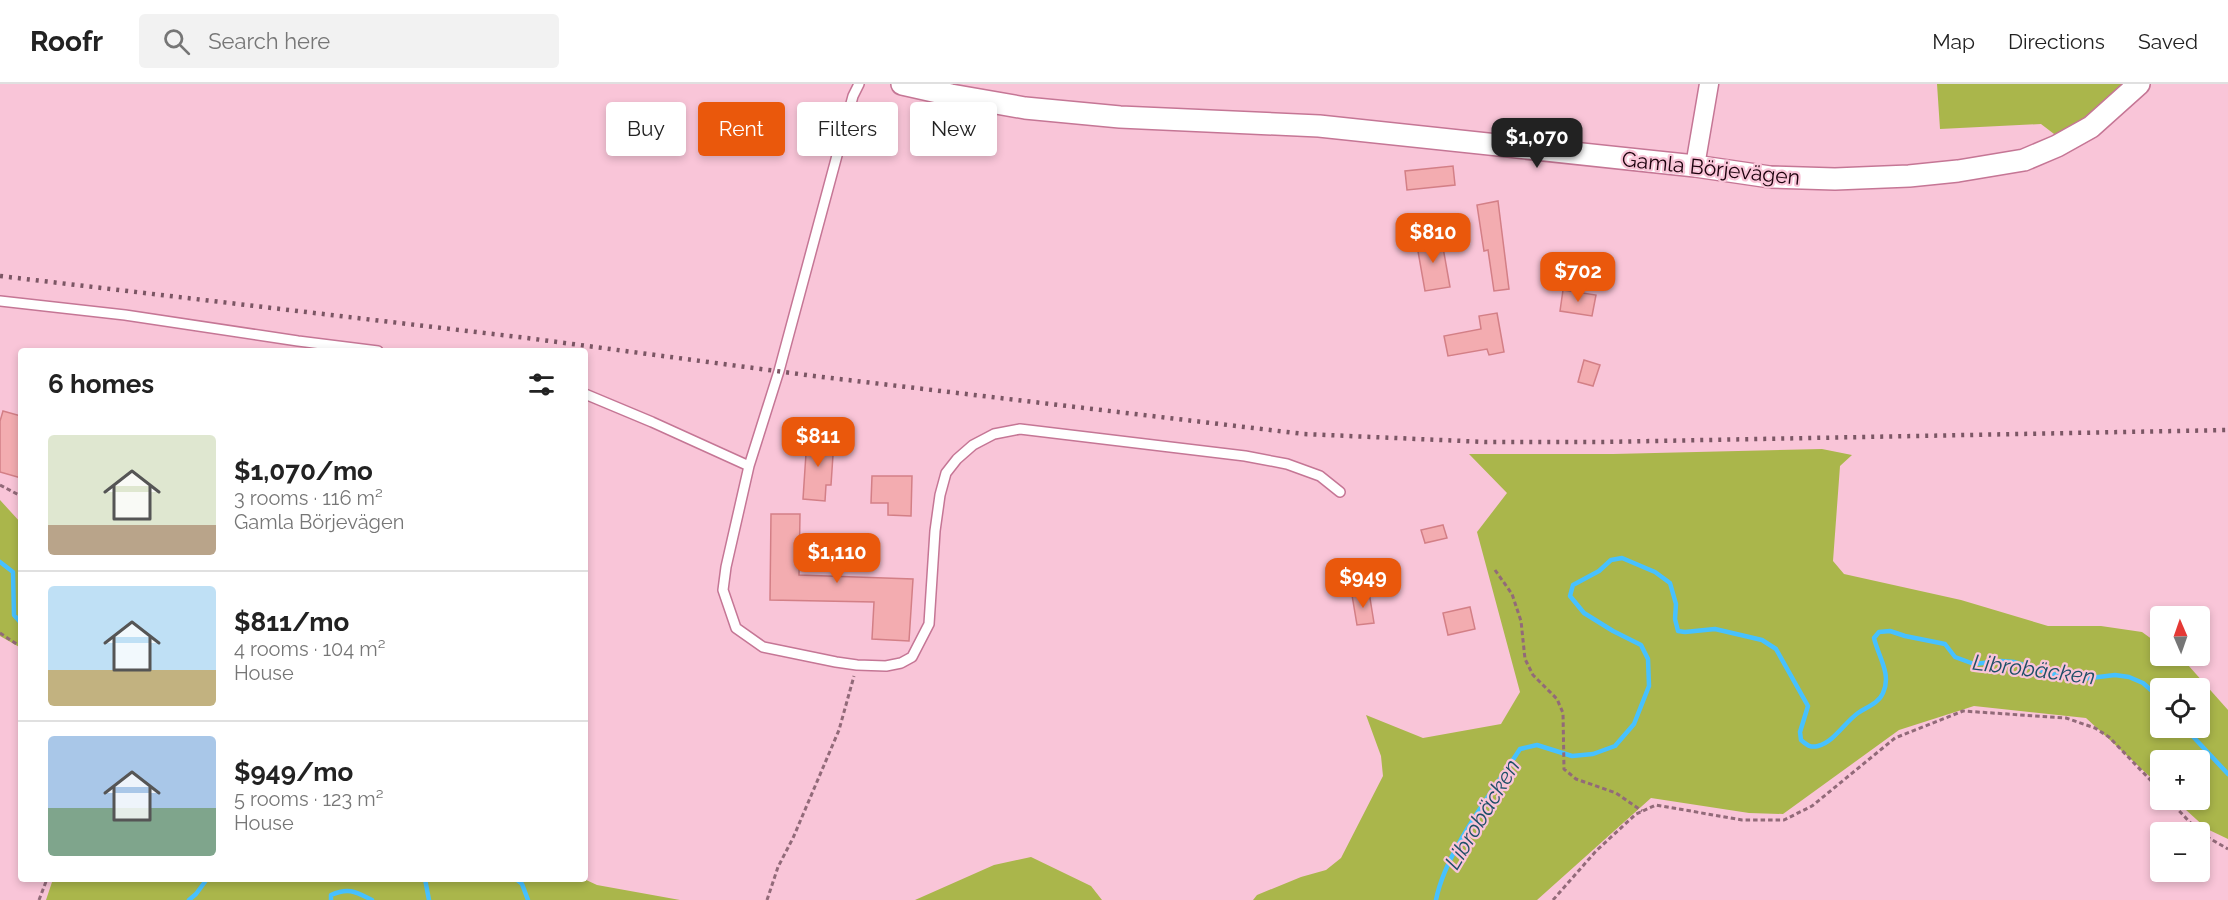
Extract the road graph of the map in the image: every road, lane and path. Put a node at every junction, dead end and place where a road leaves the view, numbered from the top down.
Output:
1 (859, 84) edge
2 (902, 84) edge
3 (1709, 84) edge
4 (2139, 84) edge
5 (1695, 166) junction
6 (0, 301) edge
7 (354, 348) edge
8 (588, 395) edge
9 (748, 466) junction
10 (0, 484) edge
11 (1340, 492) dead end
12 (18, 494) edge
13 (1495, 570) dead end
14 (0, 633) edge
15 (18, 645) edge
16 (857, 665) junction
17 (2150, 780) edge
18 (2179, 810) edge
19 (1642, 811) junction
20 (2228, 849) edge
21 (46, 882) edge
22 (39, 900) edge
23 (767, 900) edge
24 (1553, 900) edge

1 - 9 lane
2 - 5 street, Gamla Börjevägen
3 - 5 street
4 - 5 street, Gamla Börjevägen
6 - 7 lane
8 - 9 lane
9 - 16 lane
10 - 12 path
11 - 16 lane
13 - 19 path
14 - 15 path
16 - 23 path
17 - 19 path
18 - 20 path
19 - 24 path
21 - 22 path

